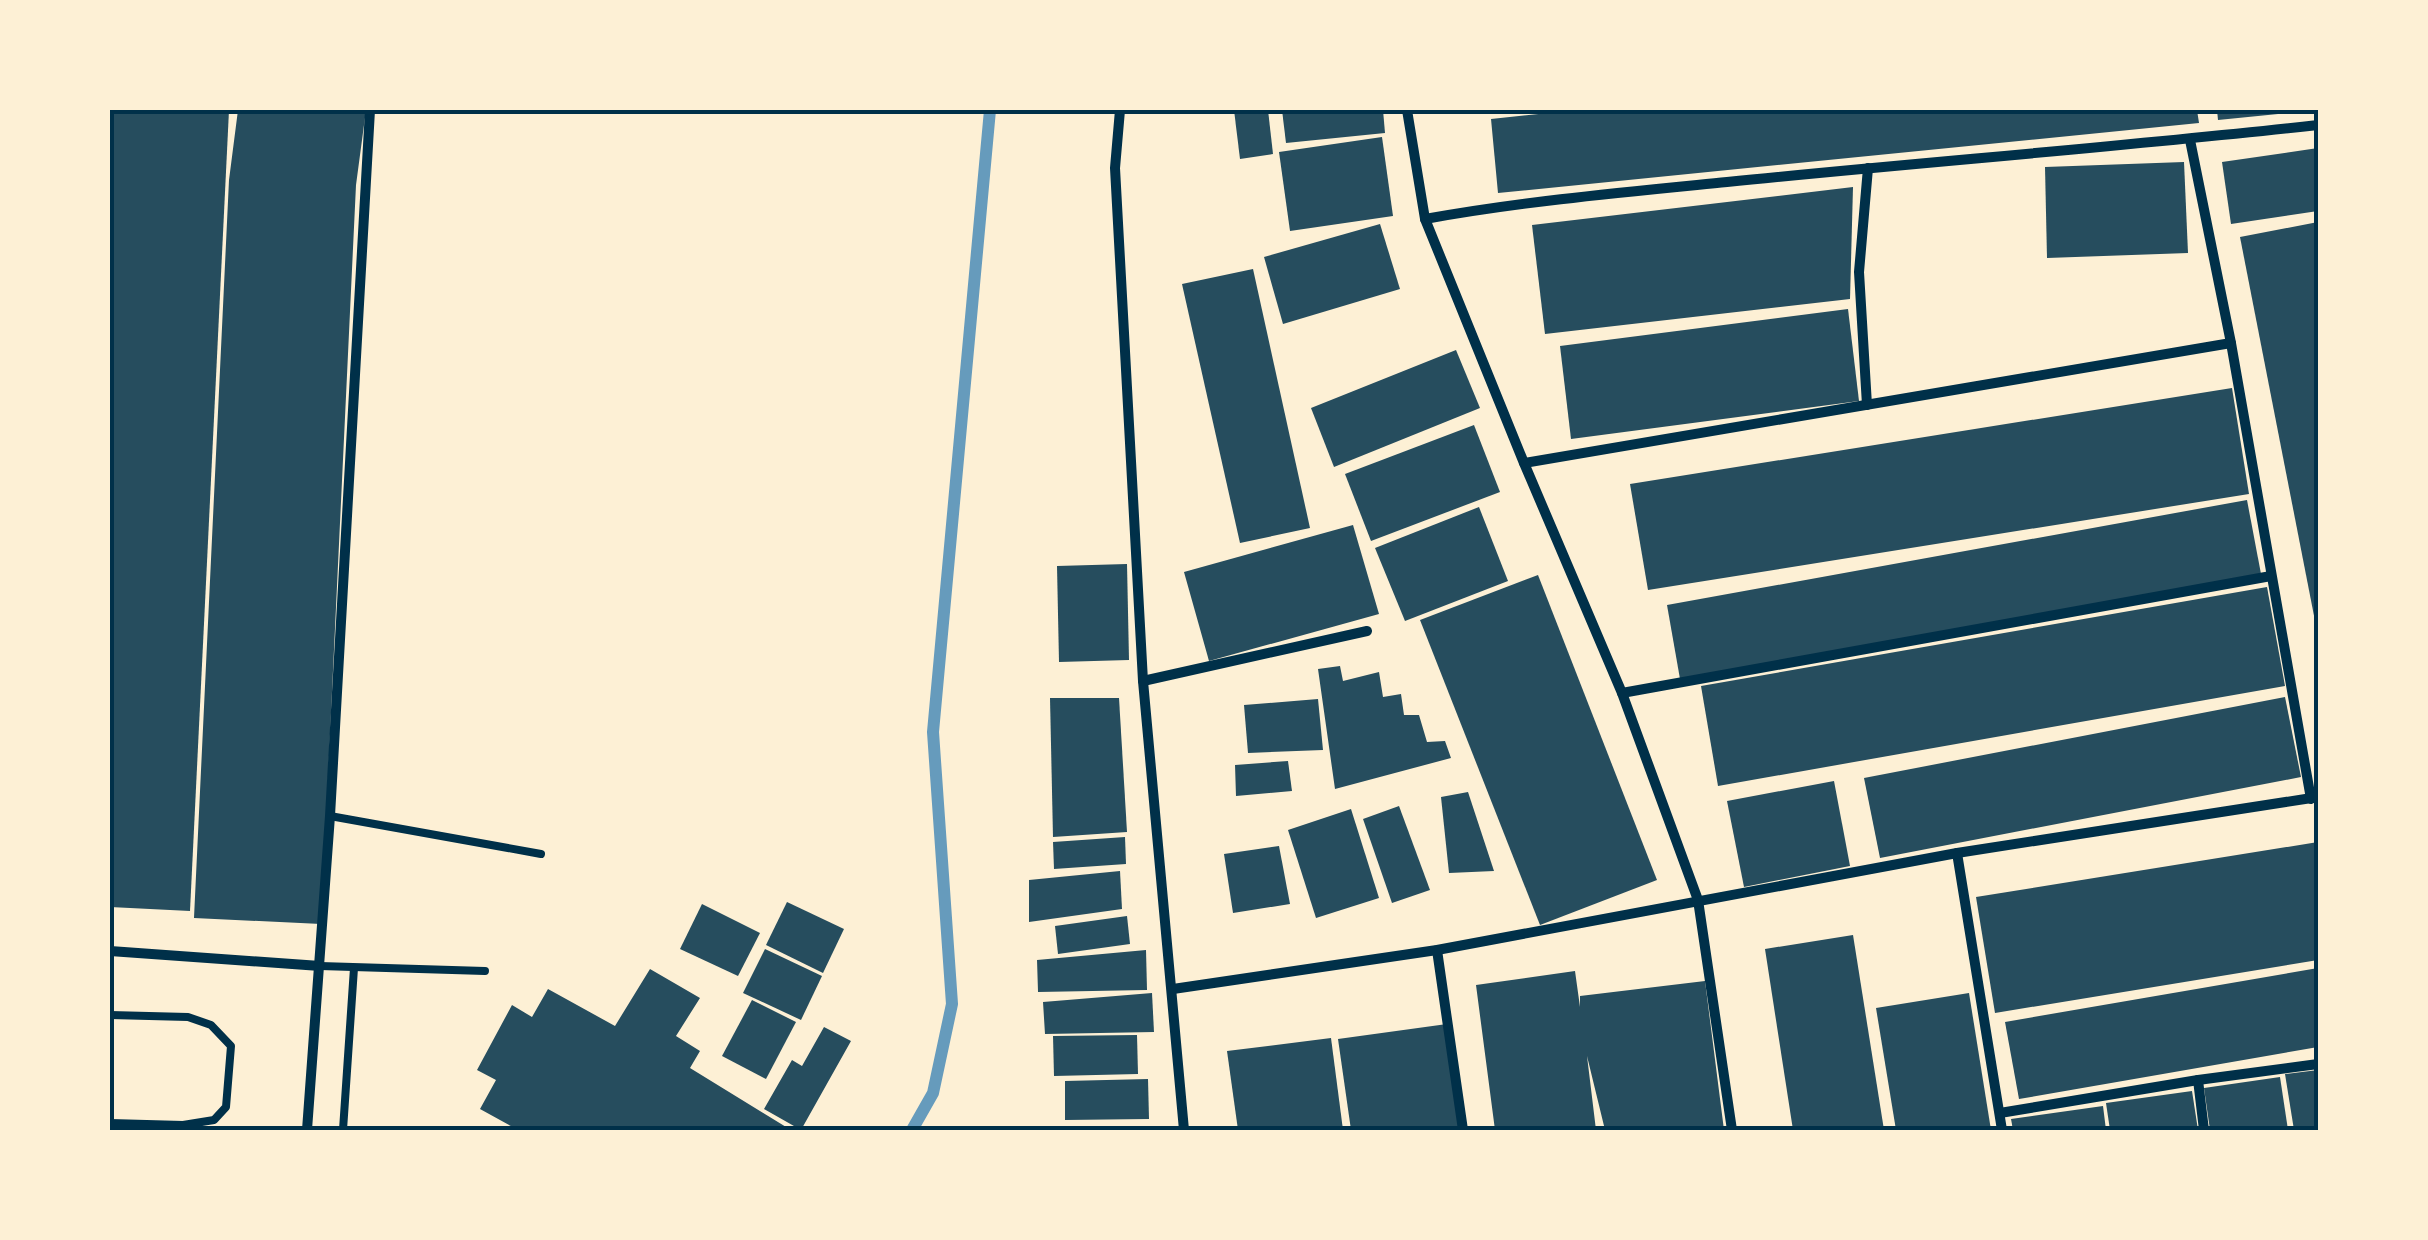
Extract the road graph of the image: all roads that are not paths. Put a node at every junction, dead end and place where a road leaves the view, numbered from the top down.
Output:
1 (370, 110) edge
2 (1120, 110) edge
3 (1406, 110) edge
4 (2318, 125) edge
5 (2190, 140) junction
6 (1868, 168) junction
7 (1425, 218) junction
8 (2231, 343) junction
9 (1868, 405) junction
10 (1524, 464) junction
11 (2270, 576) junction
12 (1368, 631) dead end
13 (1143, 681) junction
14 (1622, 693) junction
15 (2314, 798) edge
16 (330, 816) junction
17 (1957, 853) junction
18 (541, 854) dead end
19 (1698, 900) junction
20 (1437, 950) junction
21 (110, 951) edge
22 (320, 966) junction
23 (354, 968) junction
24 (485, 972) dead end
25 (1172, 989) junction
26 (110, 1016) edge
27 (2318, 1064) edge
28 (2198, 1080) junction
29 (2000, 1113) junction
30 (110, 1122) edge
31 (307, 1130) edge
32 (343, 1130) edge
33 (1184, 1130) edge
34 (1464, 1130) edge
35 (1732, 1130) edge
36 (2002, 1130) edge
37 (2204, 1130) edge

1 - 16 street
2 - 13 street
3 - 7 street
4 - 5 street
5 - 6 street
5 - 8 street
6 - 7 street
6 - 9 street
7 - 10 street
8 - 9 street
8 - 11 street
9 - 10 street
10 - 14 street
11 - 14 street
11 - 15 street
12 - 13 street
13 - 25 street
14 - 19 street
15 - 17 street
16 - 18 lane
16 - 22 street
17 - 19 street
17 - 29 street
19 - 20 street
19 - 35 street
20 - 25 street
20 - 34 street
21 - 22 street
22 - 23 lane
22 - 31 street
23 - 24 lane
23 - 32 lane
25 - 33 street
26 - 30 lane
27 - 28 street
28 - 29 street
28 - 37 street
29 - 36 street

